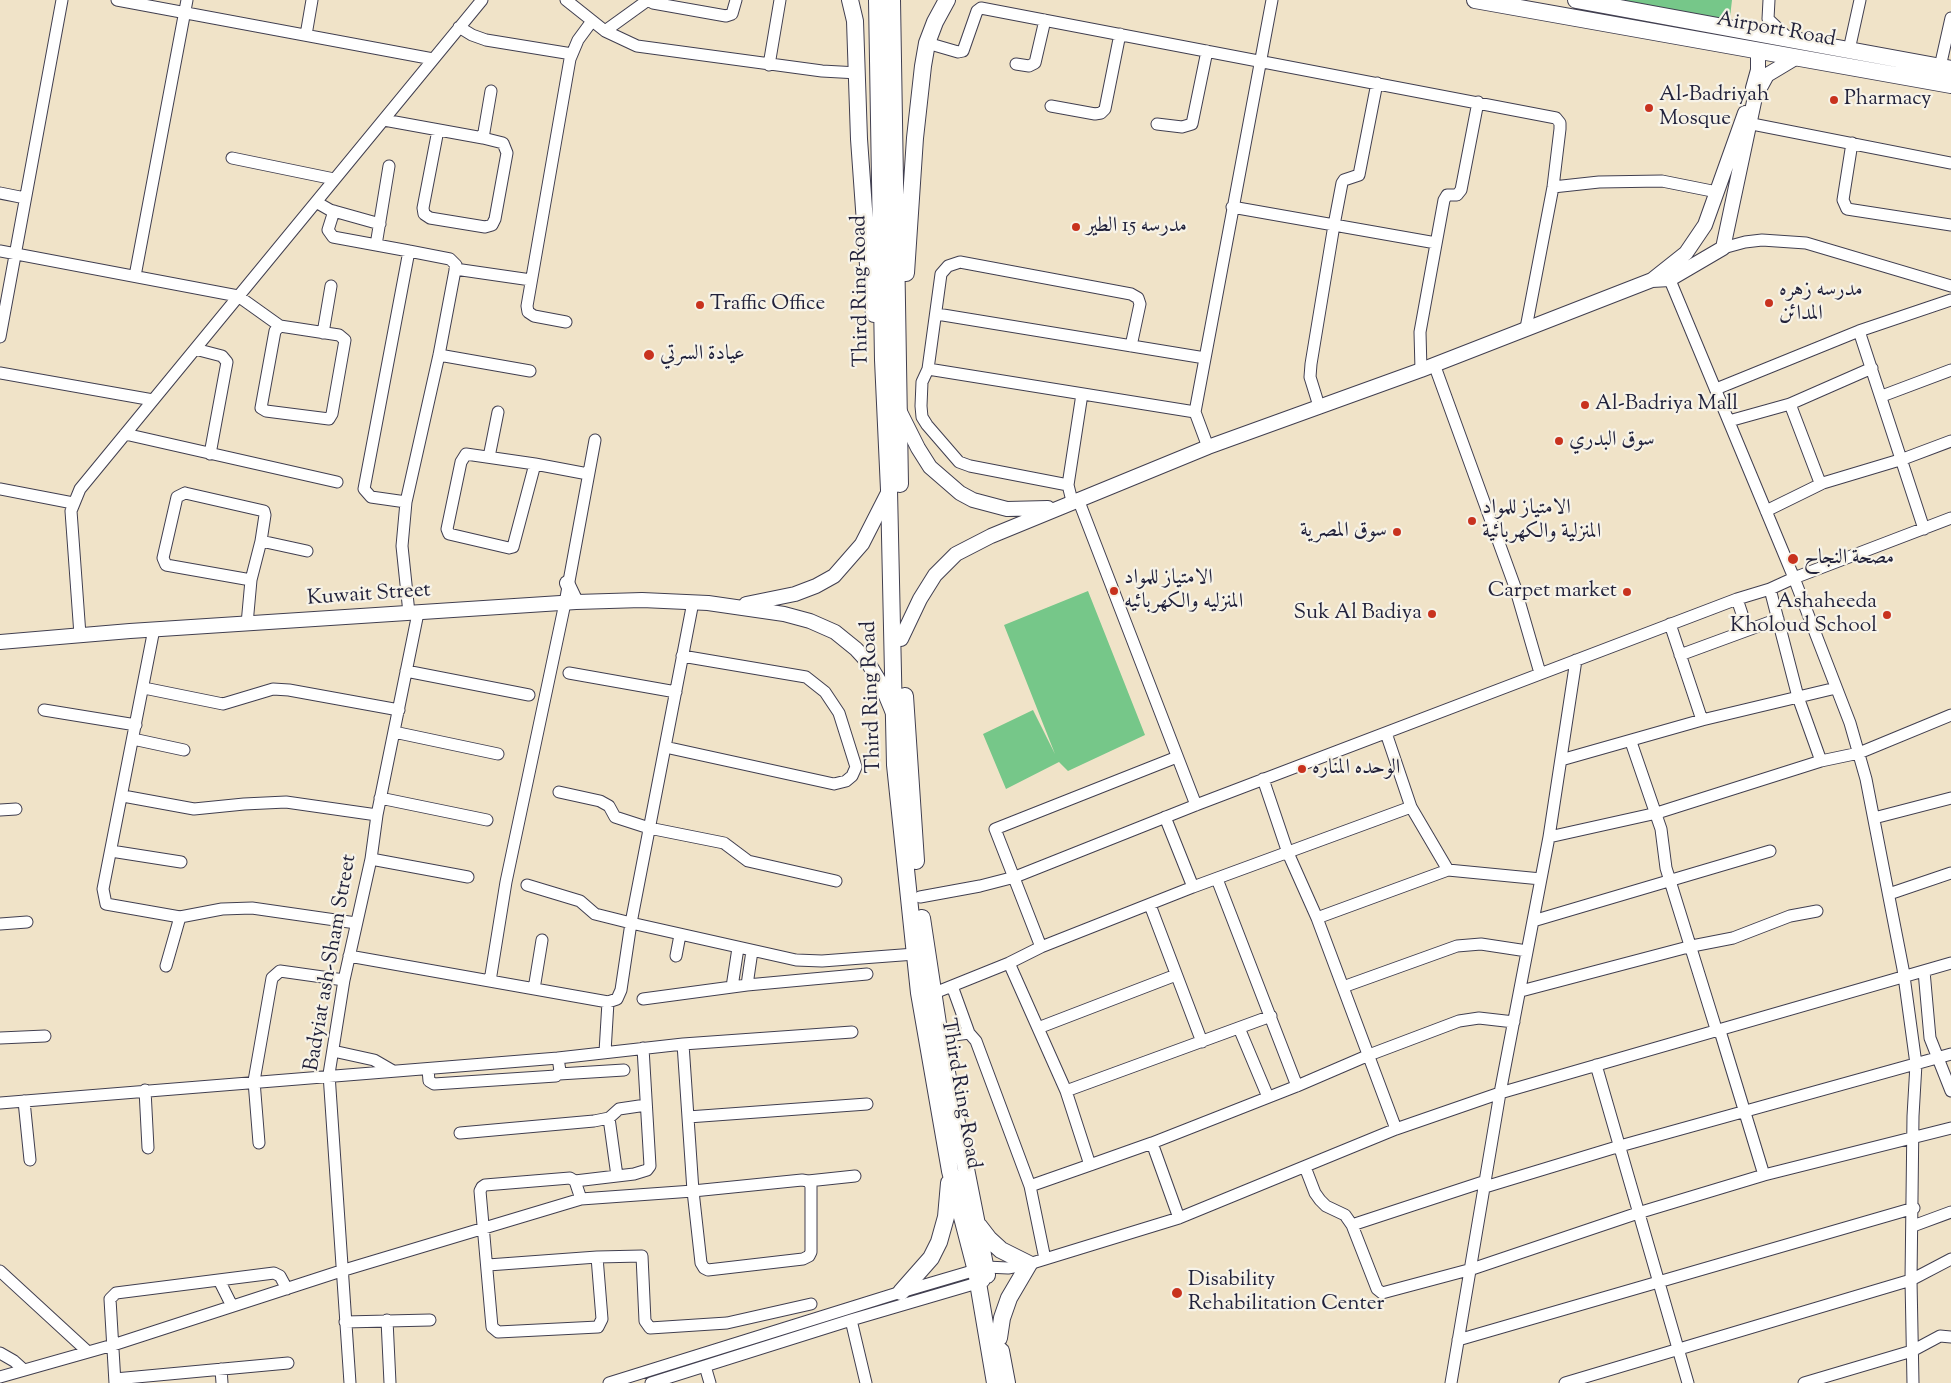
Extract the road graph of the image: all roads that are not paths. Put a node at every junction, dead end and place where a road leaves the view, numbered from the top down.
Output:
1 (62, 0) edge
2 (117, 0) edge
3 (187, 0) edge
4 (312, 0) edge
5 (482, 0) edge
6 (566, 0) edge
7 (648, 0) edge
8 (736, 0) edge
9 (780, 0) edge
10 (850, 0) edge
11 (877, 0) edge
12 (892, 0) edge
13 (947, 0) edge
14 (1006, 0) edge
15 (1272, 0) edge
16 (1475, 0) edge
17 (1576, 0) edge
18 (1769, 0) edge
19 (1860, 0) edge
20 (1000, 11) junction
21 (185, 13) junction
22 (1951, 18) edge
23 (1045, 20) junction
24 (592, 21) junction
25 (459, 27) junction
26 (605, 31) junction
27 (1120, 34) junction
28 (306, 35) junction
29 (1791, 40) junction
30 (927, 43) junction
31 (1758, 50) junction
32 (1849, 50) junction
33 (1207, 51) junction
34 (572, 54) junction
35 (1797, 57) junction
36 (433, 59) junction
37 (1261, 61) junction
38 (1016, 64) dead end
39 (769, 65) junction
40 (1946, 68) edge
41 (858, 73) junction
42 (1377, 83) junction
43 (1951, 85) edge
44 (491, 91) dead end
45 (1478, 102) junction
46 (1051, 106) dead end
47 (384, 120) junction
48 (1746, 123) junction
49 (1157, 124) dead end
50 (438, 130) junction
51 (483, 138) junction
52 (1852, 143) junction
53 (232, 158) dead end
54 (1951, 163) edge
55 (390, 166) dead end
56 (334, 179) junction
57 (1553, 186) junction
58 (1717, 192) junction
59 (0, 193) edge
60 (25, 198) junction
61 (316, 202) junction
62 (1232, 207) junction
63 (334, 211) junction
64 (380, 224) junction
65 (1334, 225) junction
66 (1951, 225) edge
67 (1436, 243) junction
68 (376, 245) junction
69 (1723, 248) junction
70 (0, 251) edge
71 (409, 251) junction
72 (15, 253) junction
73 (456, 269) junction
74 (1668, 274) junction
75 (134, 276) junction
76 (531, 280) junction
77 (331, 286) dead end
78 (1951, 286) edge
79 (238, 296) junction
80 (1951, 301) edge
81 (937, 314) junction
82 (566, 322) dead end
83 (280, 326) junction
84 (1526, 328) junction
85 (1860, 331) junction
86 (323, 332) junction
87 (0, 337) edge
88 (898, 345) junction
89 (1131, 346) junction
90 (195, 349) junction
91 (439, 355) junction
92 (1205, 358) junction
93 (883, 360) junction
94 (1427, 367) junction
95 (1872, 368) junction
96 (928, 369) junction
97 (1951, 370) edge
98 (530, 371) dead end
99 (0, 373) edge
100 (1716, 389) junction
101 (1082, 394) junction
102 (1882, 396) junction
103 (153, 400) junction
104 (1790, 404) junction
105 (1319, 406) junction
106 (899, 411) junction
107 (498, 412) dead end
108 (1195, 412) junction
109 (1729, 421) junction
110 (125, 434) junction
111 (595, 440) dead end
112 (1951, 441) edge
113 (1208, 447) junction
114 (210, 454) junction
115 (489, 457) junction
116 (1903, 459) junction
117 (535, 464) junction
118 (588, 474) junction
119 (337, 482) dead end
120 (1822, 484) junction
121 (1068, 485) junction
122 (0, 489) edge
123 (889, 490) junction
124 (406, 502) junction
125 (1070, 502) junction
126 (73, 503) junction
127 (1766, 512) junction
128 (1951, 518) edge
129 (1924, 529) junction
130 (261, 541) junction
131 (307, 551) dead end
132 (1794, 578) junction
133 (252, 580) junction
134 (567, 583) joint
135 (1770, 589) junction
136 (1736, 599) junction
137 (693, 602) junction
138 (571, 603) junction
139 (740, 606) junction
140 (414, 613) junction
141 (1778, 619) junction
142 (248, 624) junction
143 (1670, 624) junction
144 (154, 629) junction
145 (1747, 629) junction
146 (80, 635) junction
147 (901, 639) junction
148 (0, 642) edge
149 (1680, 655) junction
150 (682, 656) junction
151 (1576, 660) junction
152 (406, 670) junction
153 (569, 673) dead end
154 (1540, 673) junction
155 (144, 688) junction
156 (1836, 688) junction
157 (676, 692) junction
158 (529, 695) dead end
159 (1798, 697) junction
160 (44, 710) dead end
161 (399, 710) junction
162 (1951, 715) edge
163 (895, 718) junction
164 (1702, 720) junction
165 (136, 725) junction
166 (394, 732) junction
167 (1386, 733) junction
168 (133, 739) junction
169 (1631, 742) junction
170 (665, 747) junction
171 (184, 750) dead end
172 (1859, 753) junction
173 (498, 754) dead end
174 (1177, 757) junction
175 (1561, 760) junction
176 (1821, 761) junction
177 (1263, 779) junction
178 (559, 792) dead end
179 (123, 796) junction
180 (380, 798) junction
181 (1951, 798) edge
182 (1196, 805) junction
183 (1411, 807) junction
184 (16, 809) dead end
185 (0, 810) edge
186 (1656, 813) junction
187 (377, 814) junction
188 (1166, 817) junction
189 (1874, 818) junction
190 (487, 820) dead end
191 (649, 828) junction
192 (1549, 837) junction
193 (1770, 850) dead end
194 (111, 851) junction
195 (1288, 853) junction
196 (371, 859) junction
197 (181, 862) dead end
198 (1448, 870) junction
199 (1951, 874) edge
200 (468, 877) dead end
201 (1015, 877) junction
202 (1217, 879) junction
203 (1541, 879) junction
204 (1670, 880) junction
205 (836, 881) dead end
206 (527, 886) dead end
207 (1193, 887) junction
208 (1889, 894) junction
209 (920, 897) junction
210 (1150, 905) junction
211 (1817, 911) dead end
212 (180, 917) junction
213 (1317, 918) junction
214 (1533, 921) junction
215 (27, 922) dead end
216 (356, 923) junction
217 (631, 923) junction
218 (0, 924) edge
219 (680, 935) junction
220 (542, 940) dead end
221 (1692, 946) junction
222 (1041, 947) junction
223 (738, 948) junction
224 (752, 951) junction
225 (1527, 951) junction
226 (915, 954) junction
227 (349, 956) junction
228 (676, 956) dead end
229 (1010, 963) junction
230 (1951, 963) edge
231 (166, 966) dead end
232 (1924, 971) junction
233 (867, 974) dead end
234 (1176, 974) junction
235 (1904, 977) junction
236 (344, 980) junction
237 (490, 981) junction
238 (747, 985) junction
239 (952, 986) junction
240 (732, 987) junction
241 (1343, 987) junction
242 (534, 989) junction
243 (1521, 991) junction
244 (932, 994) junction
245 (644, 999) dead end
246 (608, 1002) junction
247 (1271, 1016) junction
248 (1514, 1022) junction
249 (1038, 1028) junction
250 (1239, 1028) junction
251 (1718, 1031) junction
252 (852, 1032) dead end
253 (969, 1033) junction
254 (45, 1036) dead end
255 (940, 1037) junction
256 (0, 1038) edge
257 (1202, 1042) junction
258 (683, 1044) junction
259 (643, 1048) junction
260 (333, 1050) junction
261 (604, 1052) junction
262 (1951, 1054) edge
263 (1369, 1055) junction
264 (558, 1058) junction
265 (1939, 1058) junction
266 (1916, 1064) junction
267 (1596, 1065) junction
268 (428, 1068) junction
269 (624, 1070) dead end
270 (393, 1071) junction
271 (329, 1074) junction
272 (559, 1074) junction
273 (254, 1081) junction
274 (1296, 1086) junction
275 (146, 1090) junction
276 (1066, 1091) junction
277 (1951, 1091) edge
278 (1500, 1093) junction
279 (1268, 1097) junction
280 (24, 1100) junction
281 (0, 1102) edge
282 (867, 1104) dead end
283 (646, 1105) junction
284 (1744, 1110) junction
285 (688, 1117) junction
286 (608, 1118) junction
287 (1951, 1128) edge
288 (1396, 1129) junction
289 (460, 1133) dead end
290 (1914, 1138) junction
291 (1152, 1143) junction
292 (259, 1144) dead end
293 (1620, 1146) junction
294 (148, 1148) dead end
295 (30, 1160) dead end
296 (1090, 1165) junction
297 (1306, 1167) junction
298 (950, 1171) junction
299 (1764, 1175) junction
300 (617, 1176) junction
301 (855, 1176) dead end
302 (575, 1181) junction
303 (808, 1181) junction
304 (1486, 1184) junction
305 (1030, 1186) junction
306 (693, 1191) junction
307 (581, 1199) junction
308 (1914, 1208) junction
309 (1951, 1212) edge
310 (1638, 1213) junction
311 (1179, 1218) junction
312 (976, 1222) junction
313 (1352, 1225) junction
314 (1913, 1226) junction
315 (484, 1228) junction
316 (597, 1257) junction
317 (1951, 1259) edge
318 (1037, 1261) junction
319 (488, 1265) junction
320 (1472, 1269) junction
321 (0, 1271) edge
322 (342, 1271) junction
323 (982, 1275) junction
324 (219, 1280) junction
325 (1911, 1280) junction
326 (1659, 1282) junction
327 (287, 1289) junction
328 (900, 1292) junction
329 (811, 1304) dead end
330 (232, 1306) junction
331 (387, 1320) junction
332 (430, 1320) dead end
333 (851, 1320) junction
334 (345, 1322) junction
335 (1951, 1337) edge
336 (999, 1338) junction
337 (1458, 1340) junction
338 (113, 1345) junction
339 (1678, 1348) junction
340 (87, 1351) junction
341 (1912, 1351) junction
342 (0, 1353) edge
343 (288, 1363) dead end
344 (705, 1366) junction
345 (221, 1369) junction
346 (24, 1370) junction
347 (0, 1378) edge
348 (115, 1381) edge
349 (222, 1383) edge
350 (350, 1383) edge
351 (390, 1383) edge
352 (609, 1383) edge
353 (653, 1383) edge
354 (710, 1383) edge
355 (866, 1383) edge
356 (995, 1383) edge
357 (1007, 1383) edge
358 (1451, 1383) edge
359 (1565, 1383) edge
360 (1688, 1383) edge
361 (1804, 1383) edge
362 (1914, 1383) edge

1 - 60 street
2 - 21 street
3 - 21 street
4 - 28 street
5 - 25 street
6 - 24 street
7 - 8 street
7 - 26 street
9 - 39 street
10 - 41 highway
11 - 93 highway, Third Ring Road
12 - 88 highway, Third Ring Road
13 - 30 highway
14 - 20 street
15 - 37 street
16 - 31 highway, Airport Road
17 - 29 highway, Airport Road
18 - 29 street
19 - 32 street
20 - 23 street
20 - 30 street
21 - 28 street
21 - 75 street
22 - 40 street
23 - 27 street
23 - 38 street
24 - 26 street
24 - 34 street
25 - 34 street
25 - 36 street
26 - 39 street
27 - 33 street
27 - 46 street
28 - 36 street
29 - 32 highway, Airport Road
30 - 88 highway
31 - 35 highway, Airport Road
31 - 48 main road
32 - 40 highway, Airport Road
33 - 37 street
33 - 49 street
34 - 76 street
35 - 43 highway, Airport Road
35 - 48 main road
36 - 47 street
37 - 42 street
37 - 62 street
39 - 41 street
41 - 93 highway
42 - 45 street
42 - 65 street
44 - 51 street
45 - 57 street
45 - 67 street
47 - 50 street
47 - 56 street
48 - 52 street
48 - 58 main road
48 - 69 main road
50 - 51 street
50 - 51 street
52 - 54 street
52 - 66 street
53 - 56 street
55 - 64 street
56 - 61 street
57 - 58 street
57 - 84 street
58 - 74 main road
59 - 60 street
60 - 72 street
61 - 63 street
61 - 79 street
62 - 65 street
62 - 92 street
63 - 64 street
63 - 68 street
64 - 68 street
65 - 67 street
65 - 105 street
67 - 94 street
68 - 71 street
69 - 74 main road
69 - 78 street
70 - 72 street
71 - 73 street
71 - 124 street
72 - 75 street
72 - 87 street
73 - 76 street
73 - 91 street, Badyiat ash-Sham Street
74 - 84 main road
74 - 100 street
75 - 79 street
76 - 82 street
77 - 86 street
79 - 83 street
79 - 90 street
80 - 85 street
81 - 89 street
81 - 89 street
81 - 96 street
83 - 86 street
83 - 86 street
84 - 94 main road
85 - 95 street
85 - 100 street
88 - 106 highway, Third Ring Road
89 - 92 street
90 - 103 street
90 - 114 street
91 - 98 street
91 - 124 street, Badyiat ash-Sham Street
92 - 108 street
93 - 123 highway, Third Ring Road
94 - 105 main road
94 - 154 street
95 - 102 street
95 - 104 street
96 - 101 street
96 - 121 street
97 - 102 street
99 - 103 street
100 - 109 street
101 - 108 street
101 - 121 street
102 - 116 street
103 - 110 street
104 - 109 street
104 - 120 street
105 - 113 main road
106 - 125 main road
106 - 147 highway, Third Ring Road
107 - 115 street
108 - 113 street
109 - 127 street
110 - 114 street
110 - 126 street
111 - 118 street
112 - 116 street
113 - 125 main road
114 - 119 street
115 - 117 street
115 - 117 street
116 - 120 street
116 - 129 street
117 - 118 street
118 - 134 street
120 - 127 street
121 - 125 street
122 - 126 street
123 - 139 main road, Kuwait Street
123 - 163 highway, Third Ring Road
124 - 140 street, Badyiat ash-Sham Street
125 - 147 main road
125 - 174 street
126 - 146 street
127 - 132 street
128 - 129 street
129 - 132 street
130 - 131 street
130 - 133 street
130 - 133 street
132 - 135 street
132 - 156 street
133 - 142 street
134 - 138 main road
135 - 136 street
135 - 141 street
136 - 143 street
136 - 145 street
137 - 138 main road, Kuwait Street
137 - 139 main road, Kuwait Street
137 - 150 street
138 - 140 main road, Kuwait Street
138 - 237 street
139 - 163 main road, Kuwait Street
140 - 142 main road, Kuwait Street
140 - 152 street, Badyiat ash-Sham Street
141 - 145 street
141 - 159 street
142 - 144 main road, Kuwait Street
143 - 149 street
143 - 151 street
144 - 146 main road, Kuwait Street
144 - 155 street
145 - 149 street
146 - 148 main road, Kuwait Street
147 - 209 highway, Third Ring Road
149 - 164 street
150 - 157 street
150 - 170 street
151 - 154 street
151 - 175 street
152 - 158 street
152 - 161 street, Badyiat ash-Sham Street
153 - 157 street
154 - 167 street
155 - 161 street
155 - 165 street
156 - 159 street
156 - 172 street
157 - 170 street
159 - 164 street
159 - 176 street
160 - 165 street
161 - 166 street, Badyiat ash-Sham Street
162 - 172 street
163 - 226 highway, Third Ring Road
164 - 169 street
165 - 168 street
166 - 173 street
166 - 180 street, Badyiat ash-Sham Street
167 - 177 street
167 - 183 street
168 - 171 street
168 - 179 street
169 - 175 street
169 - 186 street
170 - 191 street
172 - 176 street
172 - 189 street
174 - 182 street
174 - 201 street
175 - 192 street
176 - 186 street
177 - 182 street
177 - 195 street
178 - 191 street
179 - 187 street
179 - 194 street
180 - 187 street, Badyiat ash-Sham Street
180 - 190 street
181 - 189 street
182 - 188 street
183 - 195 street
183 - 198 street
184 - 185 street
186 - 192 street
186 - 204 street
187 - 196 street, Badyiat ash-Sham Street
188 - 201 street
188 - 207 street
189 - 208 street
191 - 205 street
191 - 217 street
192 - 203 street
193 - 204 street
194 - 197 street
194 - 212 street
195 - 202 street
195 - 213 street
196 - 200 street
196 - 216 street, Badyiat ash-Sham Street
198 - 203 street
198 - 213 street
199 - 208 street
201 - 209 street
201 - 222 street
202 - 207 street
202 - 247 street
203 - 214 street
204 - 214 street
204 - 221 street
206 - 217 street
207 - 210 street
208 - 235 street
209 - 244 highway, Third Ring Road
210 - 222 street
210 - 234 street
211 - 221 street
212 - 216 street
212 - 231 street
213 - 241 street
214 - 225 street
215 - 218 street
216 - 227 street, Badyiat ash-Sham Street
217 - 219 street
217 - 246 street
219 - 223 street
219 - 228 street
220 - 242 street
221 - 243 street
221 - 251 street
222 - 229 street
223 - 224 street
223 - 240 street
224 - 226 street
224 - 238 street
225 - 241 street
225 - 243 street
226 - 298 highway, Third Ring Road
227 - 236 street, Badyiat ash-Sham Street
227 - 237 street
229 - 239 street
229 - 249 street
230 - 232 street
232 - 235 street
232 - 265 street
233 - 238 street
234 - 249 street
234 - 257 street
235 - 251 street
235 - 266 street
236 - 260 street, Badyiat ash-Sham Street
236 - 273 street
237 - 242 street
238 - 240 street
239 - 244 street
239 - 253 street
240 - 245 street
241 - 263 street
242 - 246 street
243 - 248 street
244 - 255 highway, Third Ring Road
246 - 261 street
247 - 250 street
247 - 274 street
248 - 263 street
248 - 278 street
249 - 276 street
250 - 257 street
250 - 279 street
251 - 267 street
251 - 284 street
252 - 258 street
253 - 255 street
253 - 305 street
254 - 256 street
255 - 312 highway, Third Ring Road
257 - 276 street
258 - 259 street
258 - 285 street
259 - 261 street
259 - 283 street
260 - 270 street
260 - 271 street, Badyiat ash-Sham Street
261 - 264 street
262 - 265 street
263 - 274 street
263 - 288 street
264 - 268 street
264 - 272 street
265 - 266 street
265 - 277 street
266 - 284 street
266 - 290 street
267 - 278 street
267 - 293 street
268 - 270 street
268 - 272 street
269 - 272 street
270 - 271 street
271 - 273 street
271 - 322 street, Badyiat ash-Sham Street
273 - 275 street
273 - 292 street
274 - 279 street
275 - 280 street
275 - 294 street
276 - 296 street
278 - 288 street
278 - 304 street
279 - 291 street
280 - 281 street
280 - 295 street
282 - 285 street
283 - 286 street
283 - 300 street
284 - 293 street
284 - 299 street
285 - 306 street
286 - 289 street
286 - 300 street
287 - 290 street
288 - 297 street
290 - 299 street
290 - 308 street
291 - 296 street
291 - 311 street
293 - 304 street
293 - 310 street
296 - 305 street
297 - 311 street
297 - 313 street
298 - 323 highway, Third Ring Road
298 - 328 highway
299 - 310 street
300 - 302 street
301 - 303 street
302 - 307 street
302 - 315 street
303 - 306 street
303 - 306 street
304 - 313 street
304 - 320 street
305 - 318 street
306 - 307 street
307 - 315 street
308 - 314 street
308 - 326 street
309 - 314 street
310 - 320 street
310 - 326 street
311 - 318 street
312 - 318 highway
312 - 323 highway, Third Ring Road
313 - 320 street
314 - 325 street
315 - 319 street
315 - 322 street
316 - 319 street
316 - 319 street
316 - 329 street
317 - 325 street
318 - 323 street
318 - 336 highway
320 - 337 street
321 - 340 street
322 - 327 street
322 - 334 street, Badyiat ash-Sham Street
323 - 328 street
323 - 333 street
323 - 336 highway, Third Ring Road
323 - 356 highway, Third Ring Road
324 - 327 street
324 - 330 street
324 - 338 street
325 - 339 street
325 - 341 street
326 - 337 street
326 - 339 street
327 - 330 street
328 - 352 street
330 - 338 street
331 - 332 street
331 - 334 street
331 - 351 street
333 - 344 street
333 - 355 street
334 - 350 street, Badyiat ash-Sham Street
335 - 341 street
336 - 357 highway, Third Ring Road
337 - 358 street
338 - 340 street
338 - 348 street
339 - 359 street
339 - 360 street
340 - 346 street
341 - 361 street
341 - 362 street
342 - 346 street
343 - 345 street
344 - 353 street
344 - 354 street
345 - 348 street
345 - 349 street
346 - 347 street

